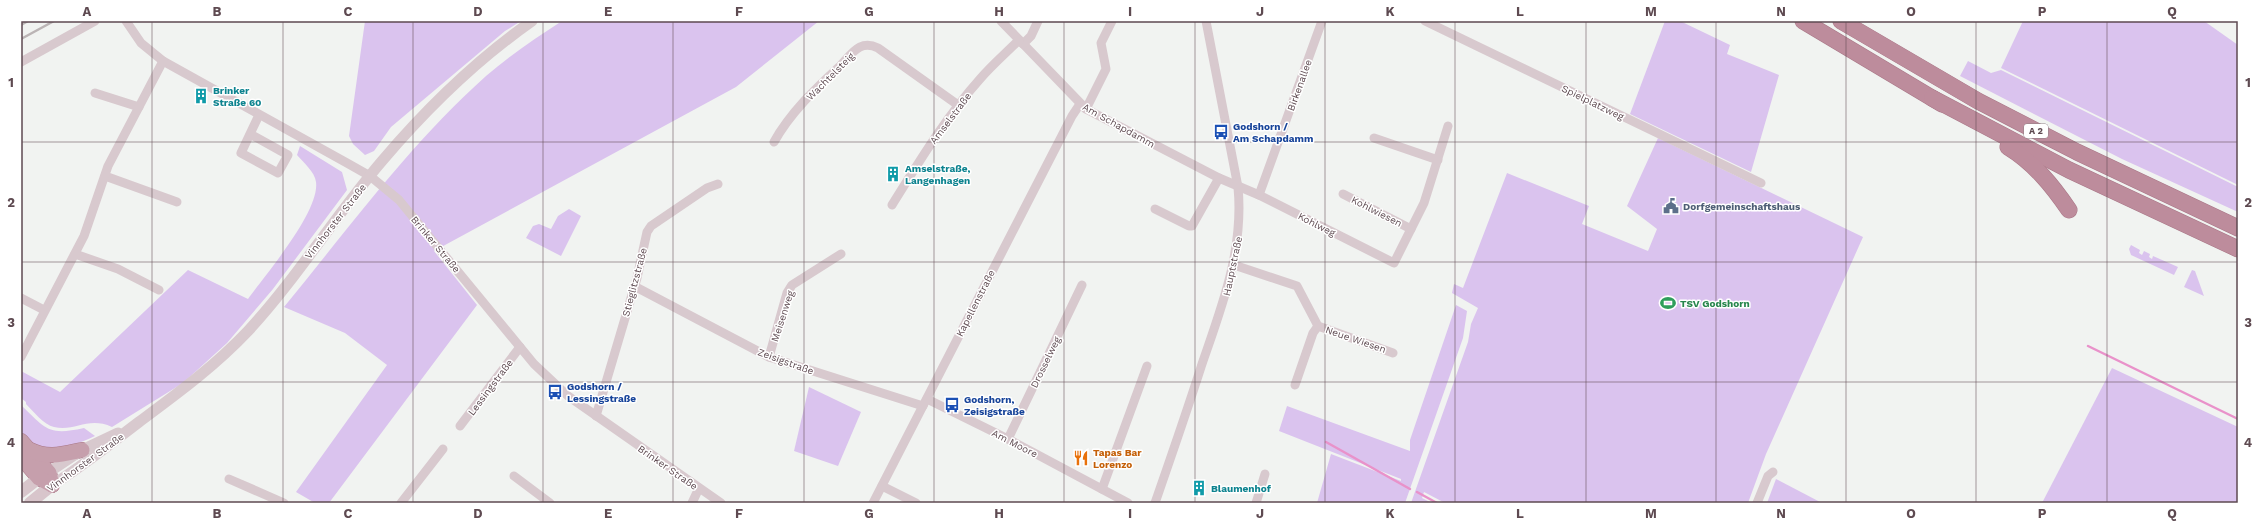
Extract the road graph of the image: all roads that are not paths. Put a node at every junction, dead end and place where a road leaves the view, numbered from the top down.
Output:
1 (95, 21) edge
2 (126, 21) edge
3 (532, 21) edge
4 (1001, 21) edge
5 (1038, 21) edge
6 (1112, 21) edge
7 (1206, 21) edge
8 (1322, 21) edge
9 (1425, 21) edge
10 (1803, 21) edge
11 (1841, 21) edge
12 (1021, 42) junction
13 (163, 60) junction
14 (21, 62) edge
15 (95, 93) dead end
16 (1932, 98) junction
17 (958, 105) junction
18 (1083, 106) junction
19 (139, 108) junction
20 (259, 115) junction
21 (1448, 126) dead end
22 (250, 134) junction
23 (1374, 138) dead end
24 (774, 142) dead end
25 (1438, 160) junction
26 (105, 176) junction
27 (370, 176) junction
28 (1219, 178) junction
29 (1761, 183) dead end
30 (718, 184) dead end
31 (1238, 187) junction
32 (1343, 194) dead end
33 (1259, 195) junction
34 (177, 202) dead end
35 (892, 205) dead end
36 (1154, 209) dead end
37 (2069, 210) dead end
38 (2238, 228) edge
39 (1411, 229) junction
40 (2238, 249) edge
41 (74, 254) junction
42 (840, 254) dead end
43 (1394, 263) joint
44 (1234, 265) junction
45 (1082, 285) dead end
46 (634, 286) junction
47 (159, 290) dead end
48 (21, 298) edge
49 (44, 310) junction
50 (1318, 326) junction
51 (520, 347) junction
52 (1393, 353) dead end
53 (21, 357) edge
54 (769, 357) junction
55 (1147, 366) dead end
56 (1295, 385) dead end
57 (925, 403) junction
58 (596, 416) junction
59 (140, 422) junction
60 (460, 426) dead end
61 (1008, 439) junction
62 (24, 449) edge
63 (443, 449) dead end
64 (82, 450) junction
65 (1773, 472) dead end
66 (1265, 474) dead end
67 (514, 476) dead end
68 (46, 479) junction
69 (229, 479) dead end
70 (882, 486) junction
71 (699, 488) junction
72 (1102, 489) junction
73 (21, 492) edge
74 (30, 503) edge
75 (284, 503) edge
76 (401, 503) edge
77 (550, 503) edge
78 (692, 503) edge
79 (721, 503) edge
80 (874, 503) edge
81 (916, 503) edge
82 (1128, 503) edge
83 (1154, 503) edge
84 (1256, 503) edge
85 (1757, 503) edge

1 - 14 street
2 - 13 street, Brinker Straße
3 - 27 street, Vinnhorster Straße
4 - 12 street, Am Schapdamm
5 - 12 street, Amselstraße
6 - 18 street, Kapellenstraße
7 - 31 street, Hauptstraße
8 - 33 street, Birkenallee
9 - 29 street, Spielplatzweg
10 - 16 highway, A 2
11 - 38 highway, A 2
12 - 17 street, Amselstraße
12 - 18 street, Am Schapdamm
13 - 19 street
13 - 20 street, Brinker Straße
15 - 19 street
16 - 37 highway
16 - 40 highway, A 2
17 - 24 street, Wachtelsteig
17 - 35 street, Amselstraße
18 - 28 street, Am Schapdamm
18 - 57 street, Kapellenstraße
19 - 26 street
20 - 22 street
20 - 27 street, Brinker Straße
21 - 25 street, Kohlwiesen
22 - 22 street
23 - 25 street
25 - 39 street, Kohlwiesen
26 - 34 street
26 - 41 street
27 - 51 street, Brinker Straße
27 - 59 street, Vinnhorster Straße
28 - 31 street, Am Schapdamm
28 - 36 street
30 - 46 street, Stieglitzstraße
31 - 33 street, Kohlweg
31 - 44 street, Hauptstraße
32 - 39 street, Kohlwiesen
33 - 43 street, Kohlweg
39 - 43 street, Kohlwiesen
41 - 47 street
41 - 49 street
42 - 54 street, Meisenweg
44 - 50 street, Neue Wiesen
44 - 83 street, Hauptstraße
45 - 61 street, Drosselweg
46 - 54 street, Zeisigstraße
46 - 58 street, Stieglitzstraße
48 - 49 street
49 - 53 street
50 - 52 street, Neue Wiesen
50 - 56 street, Neue Wiesen
51 - 58 street, Brinker Straße
51 - 60 street, Lessingstraße
54 - 57 street, Zeisigstraße
55 - 72 street
57 - 61 street, Am Moore
57 - 70 street, Kapellenstraße
58 - 71 street, Brinker Straße
59 - 64 street, Vinnhorster Straße
59 - 68 street, Vinnhorster Straße
61 - 72 street, Am Moore
62 - 64 highway
62 - 68 highway
63 - 76 street
64 - 68 street, Vinnhorster Straße
65 - 85 street
66 - 84 street
67 - 77 street
68 - 73 main road, Vinnhorster Straße
68 - 74 main road, Vinnhorster Straße
69 - 75 street
70 - 80 street, Kapellenstraße
70 - 81 street
71 - 78 street
71 - 79 street, Brinker Straße
72 - 82 street, Am Moore

